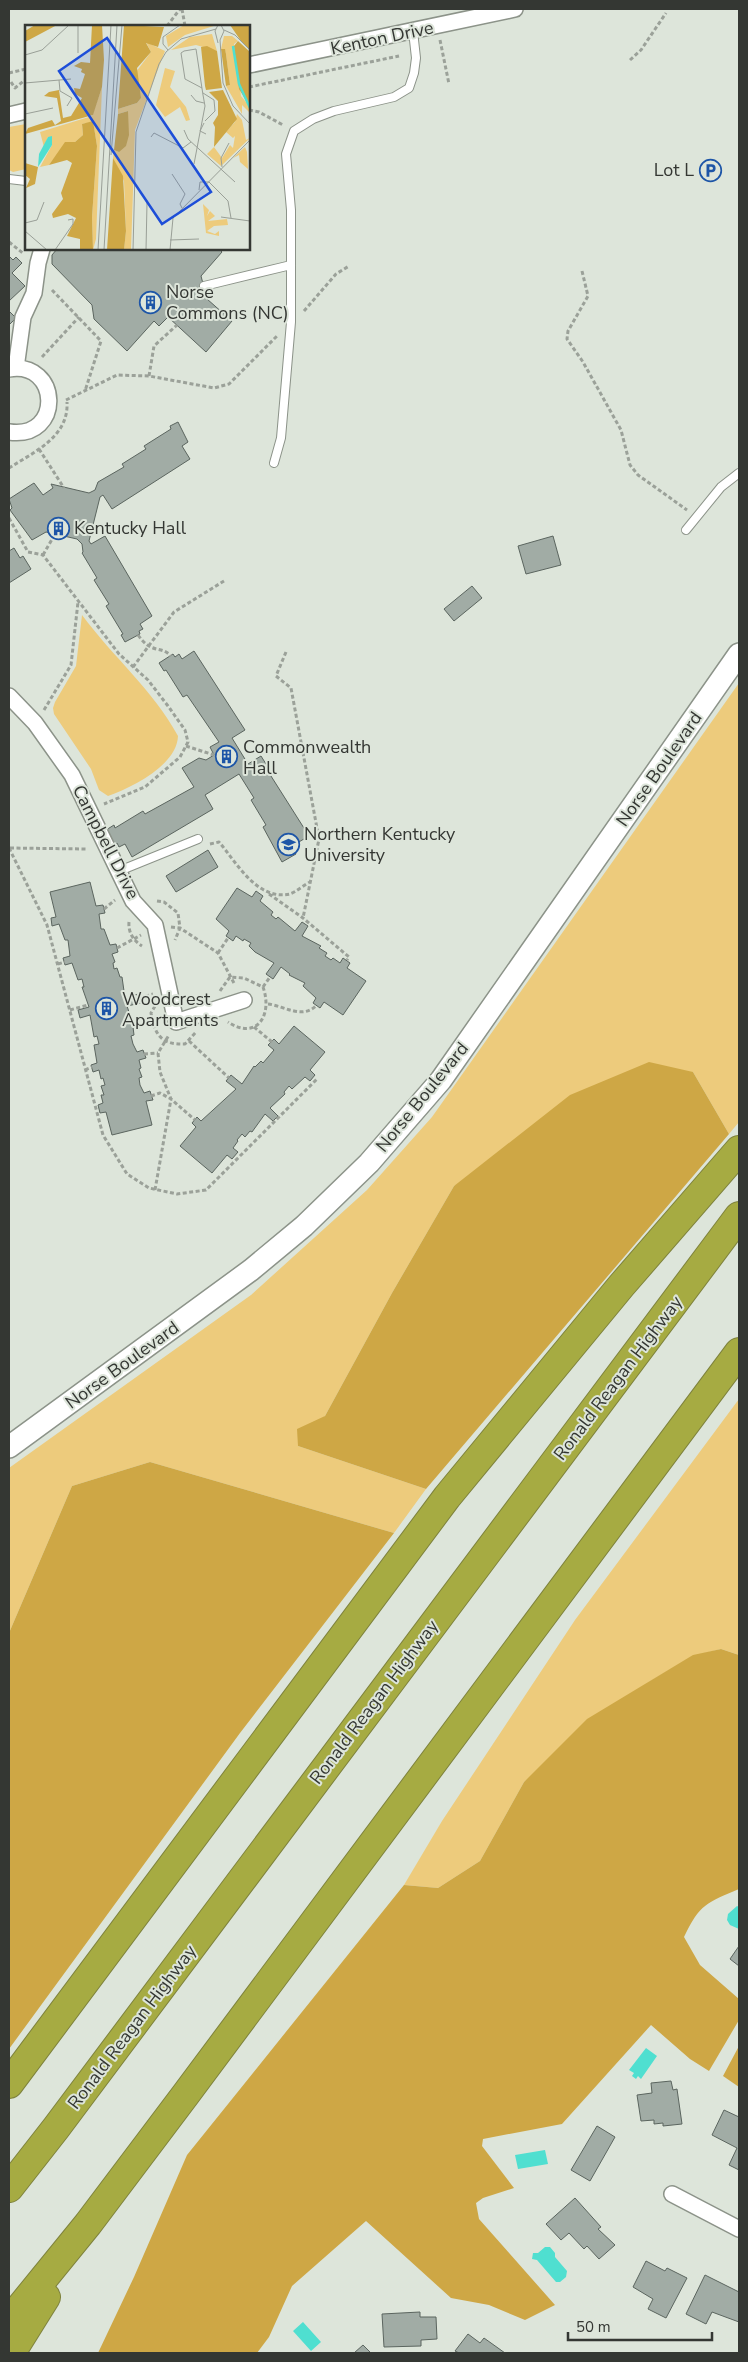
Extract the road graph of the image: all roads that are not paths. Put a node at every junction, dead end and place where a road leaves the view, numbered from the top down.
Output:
1 (514, 9) edge
2 (413, 31) junction
3 (250, 66) edge
4 (25, 111) edge
5 (9, 115) edge
6 (9, 179) edge
7 (25, 181) edge
8 (42, 250) edge
9 (291, 266) junction
10 (204, 286) dead end
11 (12, 368) edge
12 (9, 432) edge
13 (274, 463) dead end
14 (739, 474) edge
15 (686, 530) dead end
16 (739, 654) edge
17 (9, 696) edge
18 (198, 839) road end
19 (119, 871) junction
20 (244, 1000) road end
21 (739, 1150) edge
22 (739, 1216) edge
23 (739, 1352) edge
24 (9, 1447) edge
25 (9, 2084) edge
26 (9, 2188) edge
27 (672, 2194) dead end
28 (88, 2224) junction
29 (739, 2229) edge
30 (9, 2321) edge
31 (11, 2353) edge

1 - 2 street, Kenton Drive
2 - 3 street, Kenton Drive
2 - 9 lane
4 - 5 street
6 - 7 lane
8 - 11 street
9 - 10 lane
9 - 13 lane
11 - 12 street
14 - 15 lane
16 - 24 street, Norse Boulevard
17 - 19 street, Campbell Drive
18 - 19 lane
19 - 20 street, Campbell Drive
21 - 25 highway
22 - 26 highway, Ronald Reagan Highway
23 - 28 highway
27 - 29 street
28 - 30 highway
28 - 31 highway

